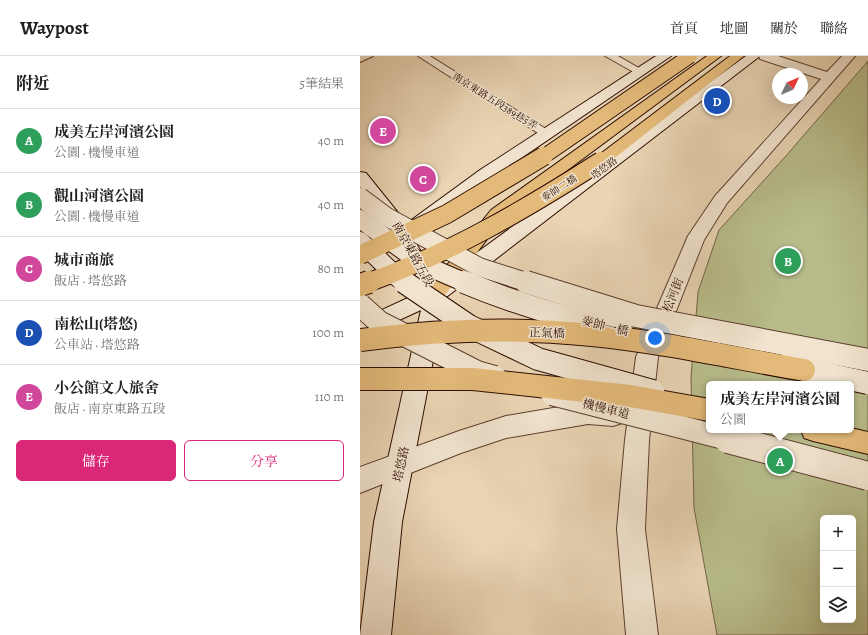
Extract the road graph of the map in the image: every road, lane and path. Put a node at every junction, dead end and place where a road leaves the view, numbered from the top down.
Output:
1 (368, 56) edge
2 (423, 56) edge
3 (610, 56) edge
4 (665, 56) edge
5 (690, 56) edge
6 (715, 56) edge
7 (738, 56) edge
8 (754, 56) edge
9 (765, 56) edge
10 (849, 56) edge
11 (360, 59) edge
12 (641, 72) junction
13 (828, 77) junction
14 (548, 134) junction
15 (360, 178) edge
16 (360, 197) edge
17 (360, 219) edge
18 (404, 233) junction
19 (360, 241) edge
20 (360, 249) edge
21 (360, 255) edge
22 (360, 285) edge
23 (435, 294) junction
24 (360, 305) edge
25 (360, 330) edge
26 (360, 340) edge
27 (868, 360) edge
28 (804, 370) joint
29 (360, 379) edge
30 (868, 384) edge
31 (706, 404) edge
32 (706, 409) edge
33 (640, 418) junction
34 (827, 433) edge
35 (830, 433) edge
36 (868, 442) edge
37 (401, 465) junction
38 (868, 476) edge
39 (360, 480) edge
40 (375, 635) edge
41 (642, 635) edge

1 - 11 lane
2 - 14 lane, 南京東路五段389巷5弄
3 - 12 lane
4 - 12 main road
5 - 21 highway, bridge
6 - 23 highway
7 - 22 highway, 麥帥二橋, bridge
8 - 23 main road, 塔悠路
9 - 13 main road
10 - 13 main road, 松河街
12 - 14 main road
13 - 33 main road, 松河街
14 - 18 main road
15 - 18 main road, 南京東路五段
16 - 27 main road, bridge
17 - 30 main road, 麥帥一橋, bridge
18 - 20 main road
18 - 23 main road, 南京東路五段
19 - 31 main road, bridge
23 - 25 main road, 塔悠路
23 - 37 main road, 塔悠路
24 - 38 main road, 機慢車道, bridge
26 - 28 highway, 正氣橋, bridge
28 - 30 highway, 麥帥一橋, bridge
29 - 32 highway, bridge
33 - 37 main road
33 - 41 main road, 松河街
34 - 36 highway
35 - 36 main road
37 - 39 main road
37 - 40 main road, 塔悠路

